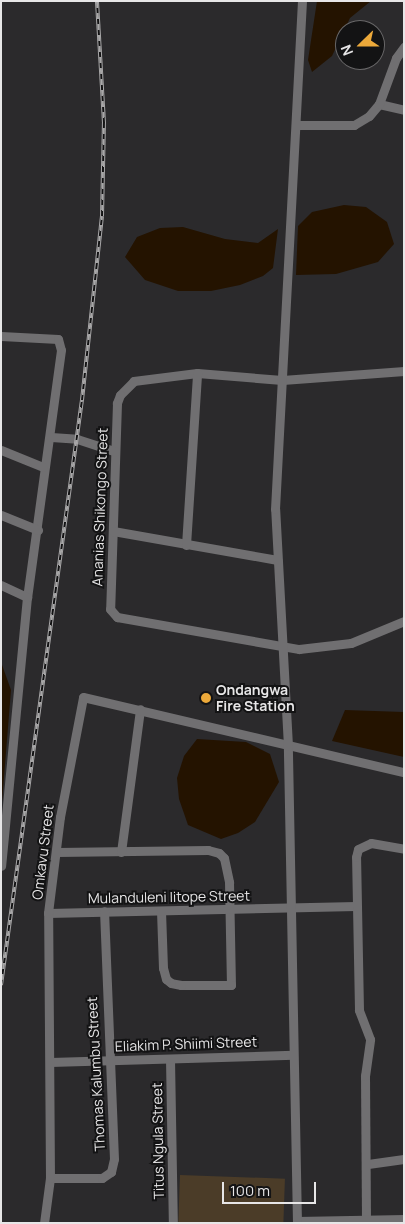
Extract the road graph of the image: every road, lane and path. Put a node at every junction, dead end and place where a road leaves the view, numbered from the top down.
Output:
1 (302, 1) edge
2 (404, 47) edge
3 (379, 104) junction
4 (404, 110) edge
5 (296, 125) junction
6 (1, 336) edge
7 (404, 371) edge
8 (197, 373) junction
9 (282, 380) junction
10 (51, 437) junction
11 (1, 450) edge
12 (115, 451) junction
13 (43, 468) junction
14 (1, 515) edge
15 (38, 530) junction
16 (113, 531) junction
17 (186, 545) junction
18 (277, 560) junction
19 (1, 585) edge
20 (27, 597) junction
21 (404, 621) edge
22 (284, 647) junction
23 (140, 709) junction
24 (288, 746) junction
25 (404, 772) edge
26 (404, 849) edge
27 (57, 852) junction
28 (121, 852) junction
29 (1, 866) edge
30 (356, 906) junction
31 (290, 910) junction
32 (104, 911) junction
33 (161, 911) junction
34 (230, 911) junction
35 (48, 913) junction
36 (292, 1055) junction
37 (170, 1059) junction
38 (109, 1061) junction
39 (50, 1062) junction
40 (404, 1159) edge
41 (368, 1164) junction
42 (50, 1178) junction
43 (366, 1219) junction
44 (404, 1219) edge
45 (297, 1222) edge
46 (44, 1223) edge
47 (173, 1223) edge

1 - 5 street
2 - 3 street
3 - 4 street
3 - 5 street
5 - 9 street
6 - 10 street
7 - 9 street, Ananias Shikongo Street
8 - 9 street, Ananias Shikongo Street
8 - 12 street, Ananias Shikongo Street
8 - 17 street
9 - 18 street
10 - 12 street
10 - 13 street
11 - 13 street
12 - 16 street, Ananias Shikongo Street
13 - 15 street
14 - 15 street
15 - 20 street
16 - 17 street
16 - 22 street, Ananias Shikongo Street
17 - 18 street
18 - 22 street
19 - 20 street
20 - 29 street
21 - 22 street
22 - 24 street
23 - 24 street, Omkavu Street
23 - 27 street, Omkavu Street
23 - 28 street
24 - 25 street, Omkavu Street
24 - 31 street
26 - 30 street
27 - 28 street
27 - 35 street, Omkavu Street
28 - 34 street
30 - 31 street, Mulanduleni Iitope Street
30 - 41 street
31 - 34 street, Mulanduleni Iitope Street
31 - 36 street
32 - 33 street, Mulanduleni Iitope Street
32 - 35 street, Mulanduleni Iitope Street
32 - 38 street, Thomas Kalumbu Street
33 - 34 street, Mulanduleni Iitope Street
33 - 34 street
35 - 39 street, Omkavu Street
36 - 37 street, Eliakim P. Shiimi Street
36 - 45 street
37 - 38 street, Eliakim P. Shiimi Street
37 - 47 street, Titus Ngula Street
38 - 39 street, Eliakim P. Shiimi Street
38 - 42 street, Thomas Kalumbu Street
39 - 42 street, Omkavu Street
40 - 41 street
41 - 43 street
42 - 46 street, Omkavu Street
43 - 44 street
43 - 45 street

